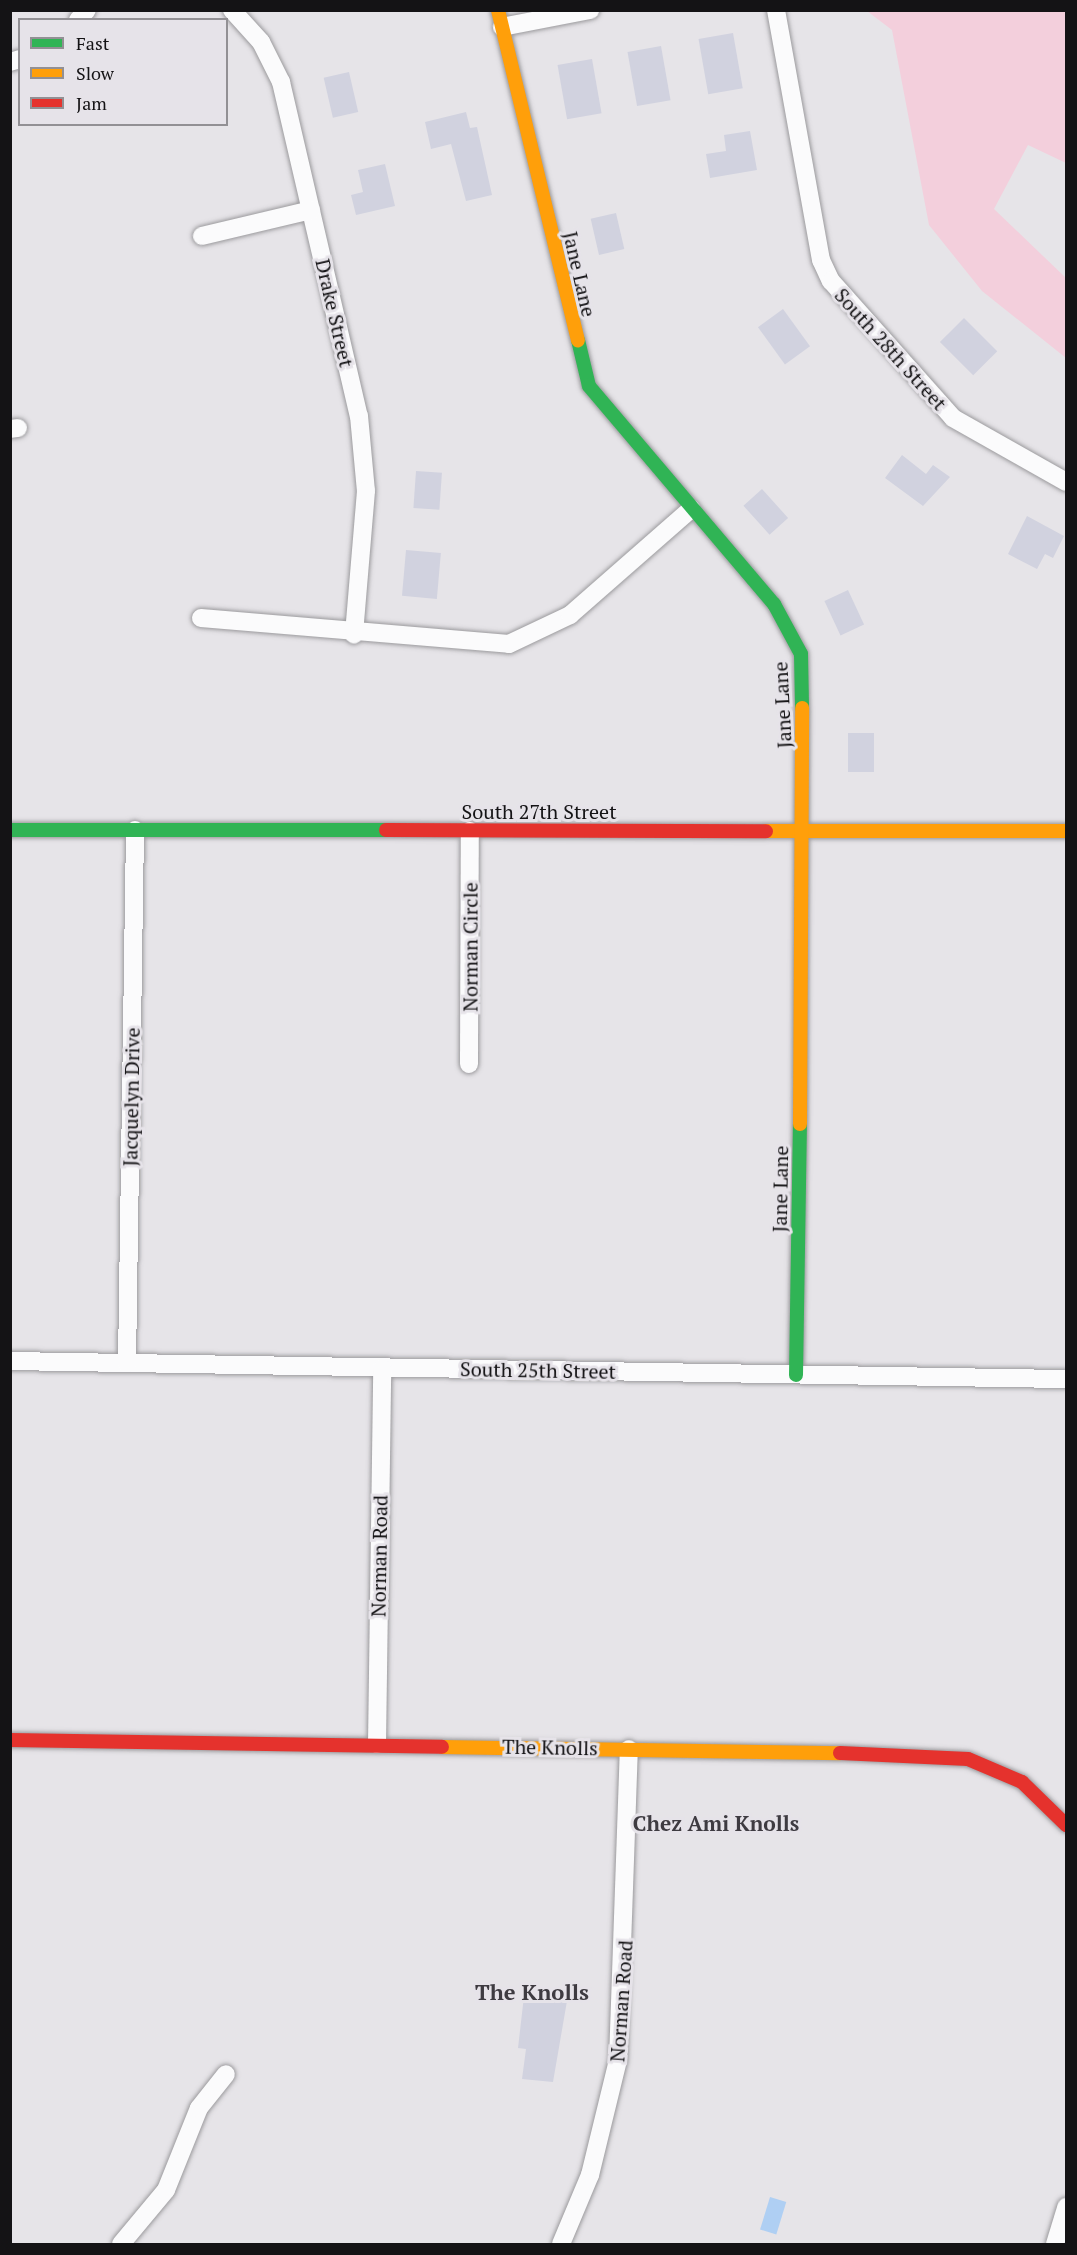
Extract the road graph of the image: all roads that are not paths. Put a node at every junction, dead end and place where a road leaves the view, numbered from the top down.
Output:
1 (232, 10) edge
2 (590, 10) edge
3 (776, 10) edge
4 (500, 19) edge
5 (311, 210) junction
6 (202, 236) dead end
7 (1066, 482) edge
8 (691, 509) junction
9 (201, 618) dead end
10 (354, 634) junction
11 (10, 830) edge
12 (135, 830) junction
13 (470, 831) junction
14 (804, 831) junction
15 (1066, 831) edge
16 (469, 1064) dead end
17 (10, 1361) edge
18 (127, 1363) junction
19 (382, 1368) junction
20 (796, 1375) junction
21 (1066, 1379) edge
22 (10, 1740) edge
23 (377, 1744) junction
24 (629, 1749) junction
25 (1066, 1825) edge
26 (226, 2074) dead end
27 (1066, 2207) edge
28 (121, 2244) edge
29 (561, 2244) edge
30 (1054, 2244) edge

1 - 5 street, Drake Street
2 - 4 street
3 - 7 street, South 28th Street
4 - 8 street, Jane Lane
5 - 6 street
5 - 10 street, Drake Street
8 - 10 street
8 - 14 street, Jane Lane
9 - 10 street
11 - 12 street, South 27th Street
12 - 13 street, South 27th Street
12 - 18 street, Jacquelyn Drive
13 - 14 street, South 27th Street
13 - 16 street, Norman Circle
14 - 15 street, South 27th Street
14 - 20 street, Jane Lane
17 - 18 street, South 25th Street
18 - 19 street, South 25th Street
19 - 20 street, South 25th Street
19 - 23 street, Norman Road
20 - 21 street, South 25th Street
22 - 23 street, The Knolls
23 - 24 street, The Knolls
24 - 25 street, The Knolls
24 - 29 street, Norman Road
26 - 28 street
27 - 30 street

